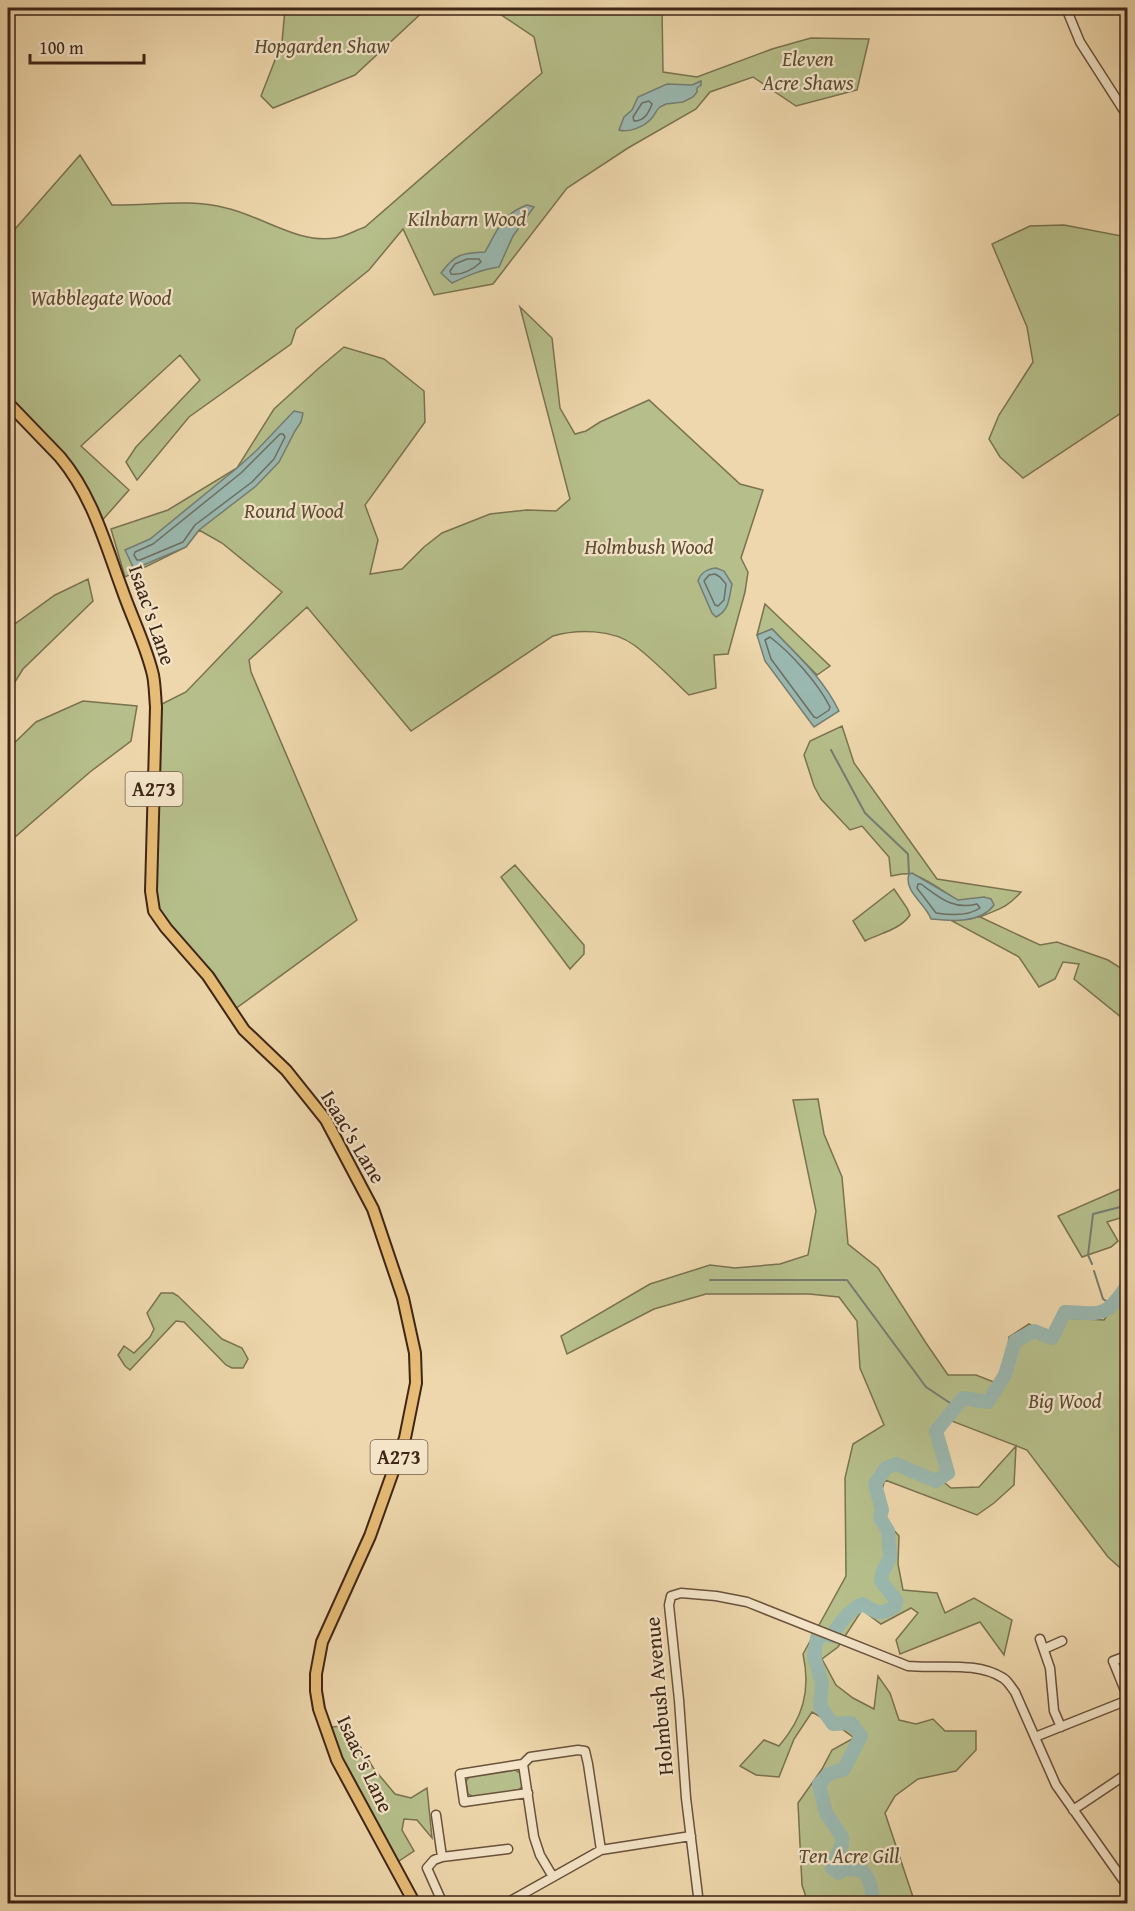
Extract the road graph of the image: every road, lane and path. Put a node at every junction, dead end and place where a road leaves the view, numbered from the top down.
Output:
1 (1065, 8) edge
2 (1128, 117) edge
3 (8, 403) edge
4 (1040, 1639) dead end
5 (1062, 1641) dead end
6 (1044, 1649) junction
7 (1121, 1658) dead end
8 (1128, 1699) edge
9 (1061, 1727) junction
10 (1035, 1737) junction
11 (523, 1764) junction
12 (1127, 1776) edge
13 (528, 1793) junction
14 (1073, 1810) junction
15 (436, 1815) dead end
16 (690, 1836) junction
17 (508, 1849) dead end
18 (601, 1850) junction
19 (441, 1857) junction
20 (553, 1877) junction
21 (1128, 1887) edge
22 (415, 1904) edge
23 (444, 1904) edge
24 (505, 1904) edge
25 (699, 1904) edge

1 - 2 street
3 - 22 main road, Isaac's Lane / A273
4 - 6 street
5 - 6 street
6 - 9 street
7 - 8 street
8 - 9 street
9 - 10 street
10 - 14 street, Holmbush Avenue
10 - 16 street, Holmbush Avenue
11 - 13 street
11 - 13 street
11 - 18 street
12 - 14 street
13 - 20 street
14 - 21 street, Holmbush Avenue
15 - 19 street
16 - 18 street
16 - 25 street, Holmbush Avenue
17 - 19 street
18 - 20 street
19 - 23 street
20 - 24 street

